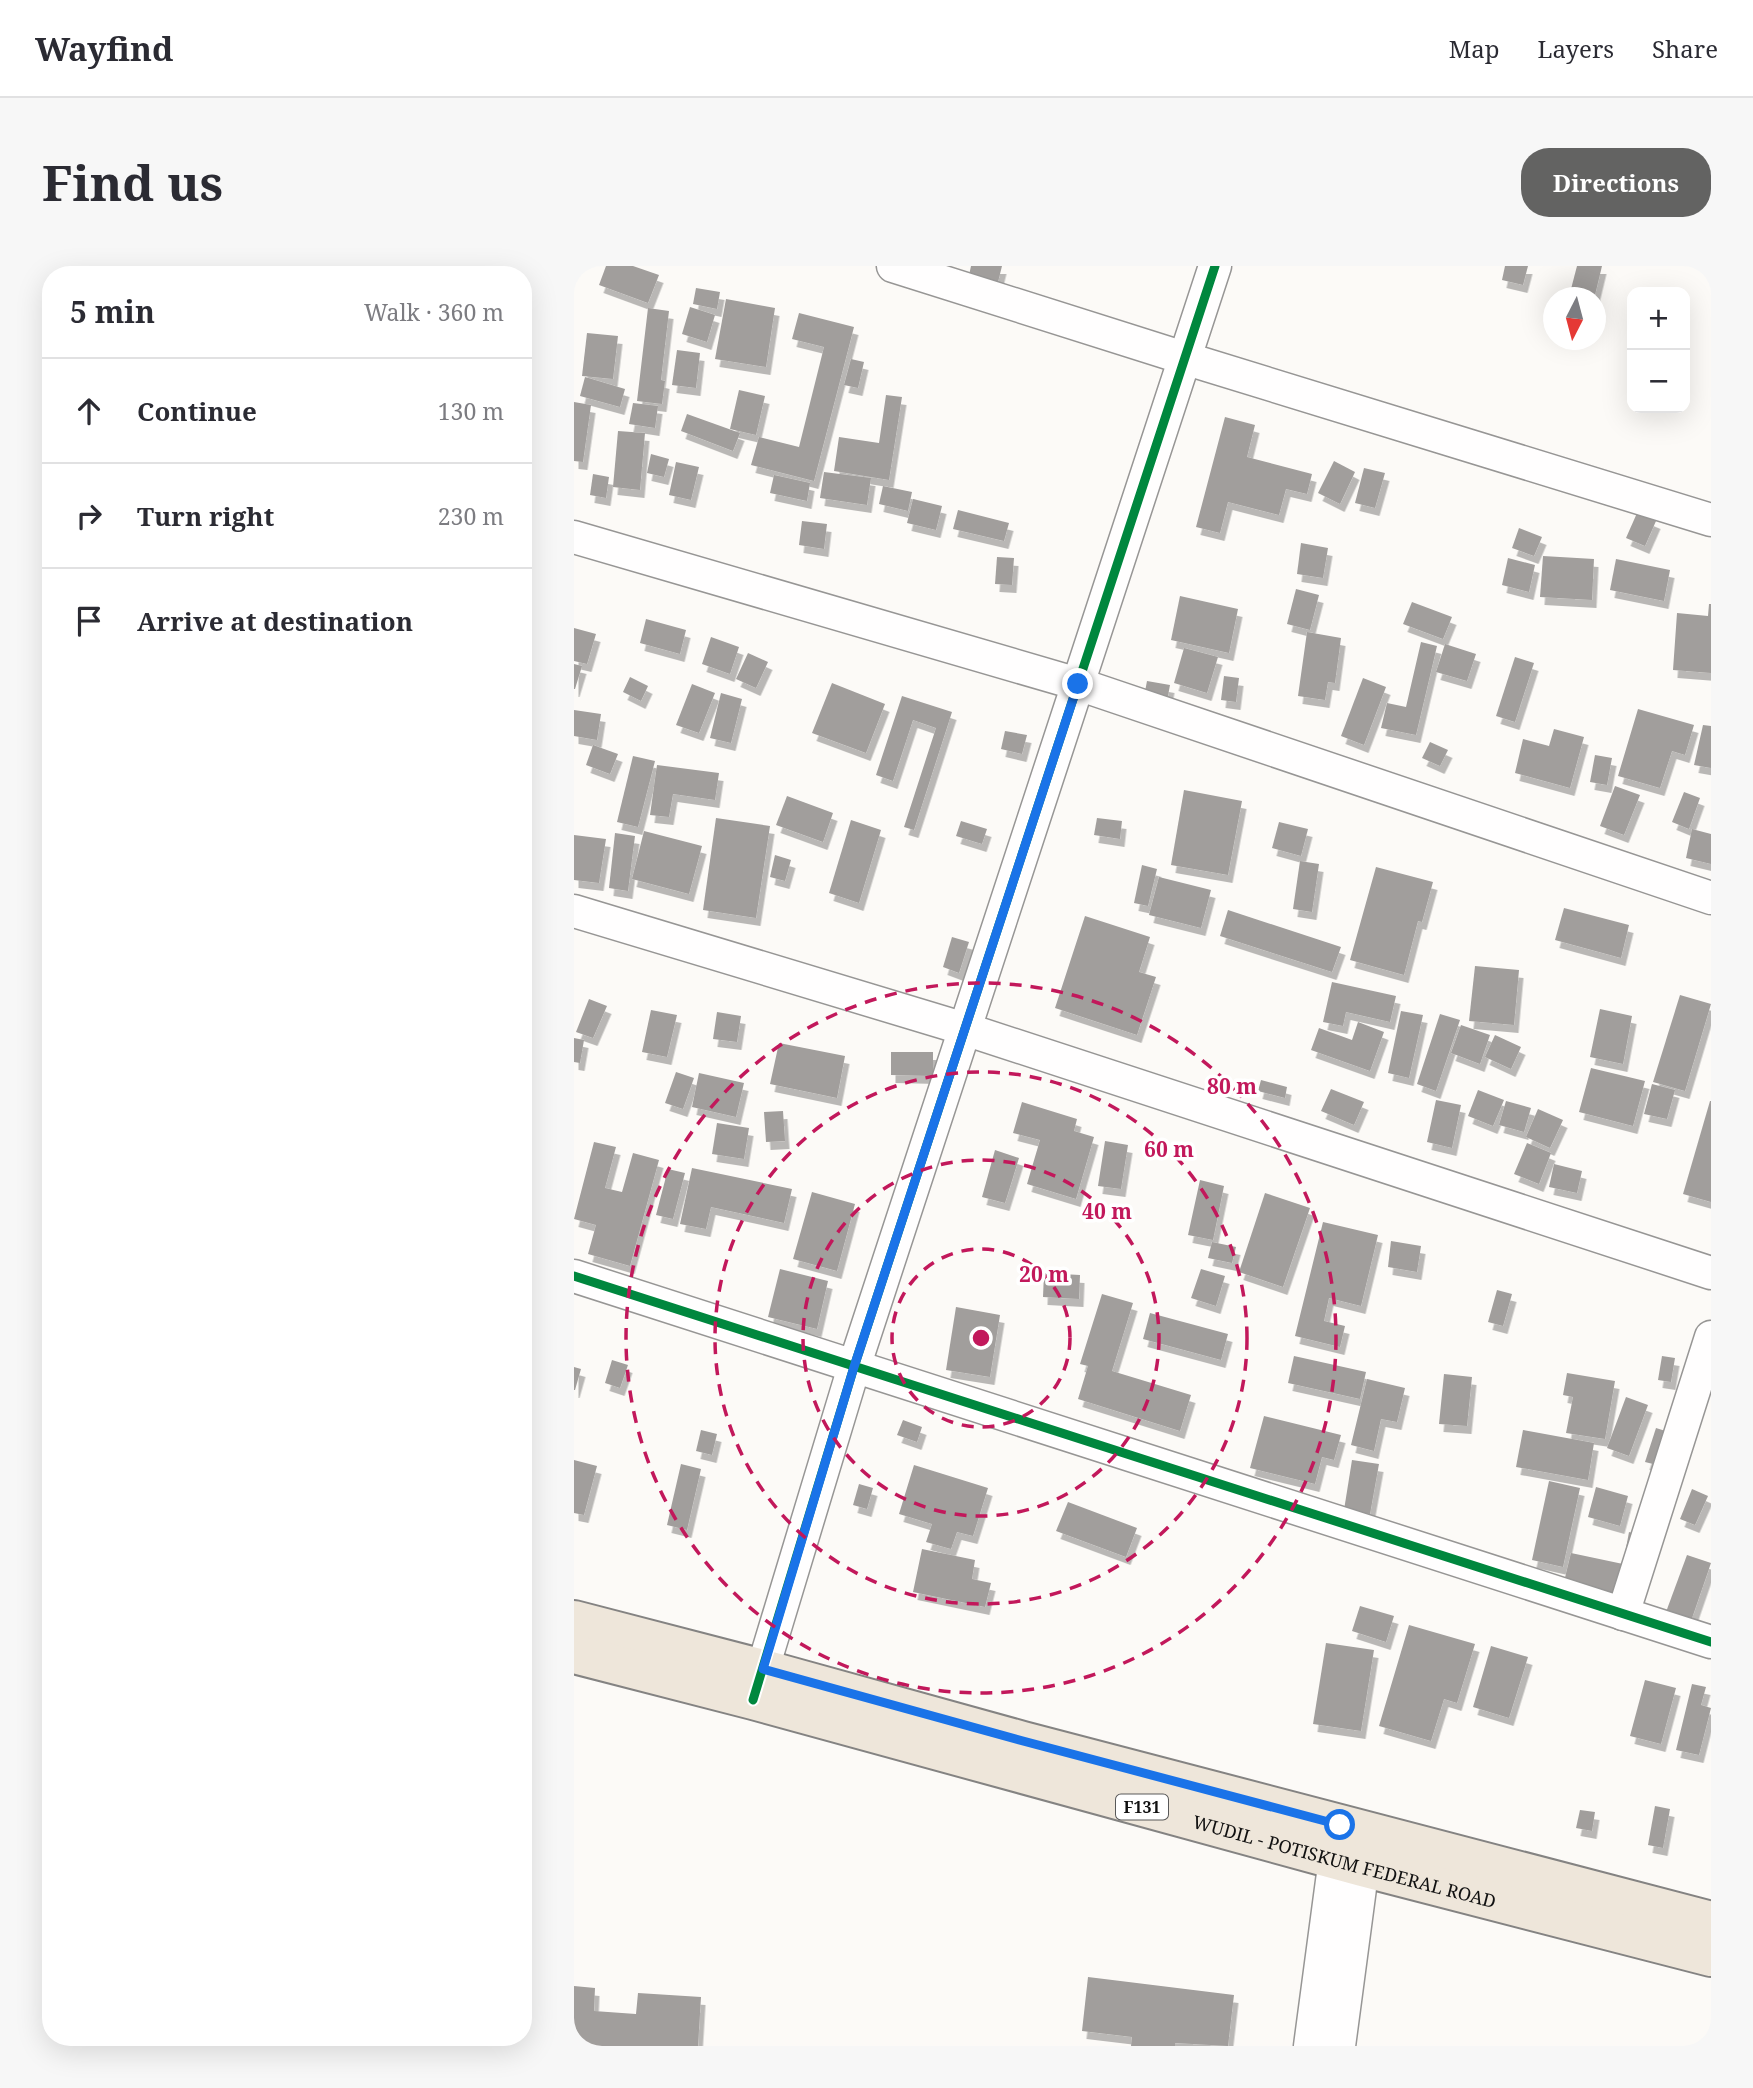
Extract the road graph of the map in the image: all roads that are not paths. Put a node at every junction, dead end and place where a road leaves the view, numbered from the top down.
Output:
1 (893, 266) edge
2 (1215, 266) edge
3 (1184, 358) junction
4 (1711, 520) edge
5 (574, 537) edge
6 (1078, 684) junction
7 (1711, 898) edge
8 (574, 911) edge
9 (965, 1029) junction
10 (1711, 1273) edge
11 (574, 1276) edge
12 (1711, 1337) edge
13 (854, 1367) junction
14 (1623, 1614) junction
15 (574, 1620) edge
16 (1711, 1642) edge
17 (574, 1654) edge
18 (758, 1685) junction
19 (1351, 1846) junction
20 (1711, 1921) edge
21 (1711, 1957) edge
22 (1310, 2046) edge
23 (1339, 2046) edge

1 - 3 street
2 - 3 street
3 - 4 street
3 - 6 street
5 - 6 street
6 - 7 street
6 - 9 street
8 - 9 street
9 - 10 street
9 - 13 street
11 - 13 street
12 - 14 street
13 - 14 street
13 - 18 street
14 - 16 street
15 - 18 main road, WUDIL - POTISKUM FEDERAL ROAD / F131
17 - 18 main road, WUDIL - POTISKUM FEDERAL ROAD / F131
18 - 19 main road, WUDIL - POTISKUM FEDERAL ROAD / F131
19 - 20 main road, WUDIL - POTISKUM FEDERAL ROAD / F131
19 - 21 main road, WUDIL - POTISKUM FEDERAL ROAD / F131
19 - 22 street
19 - 23 street

